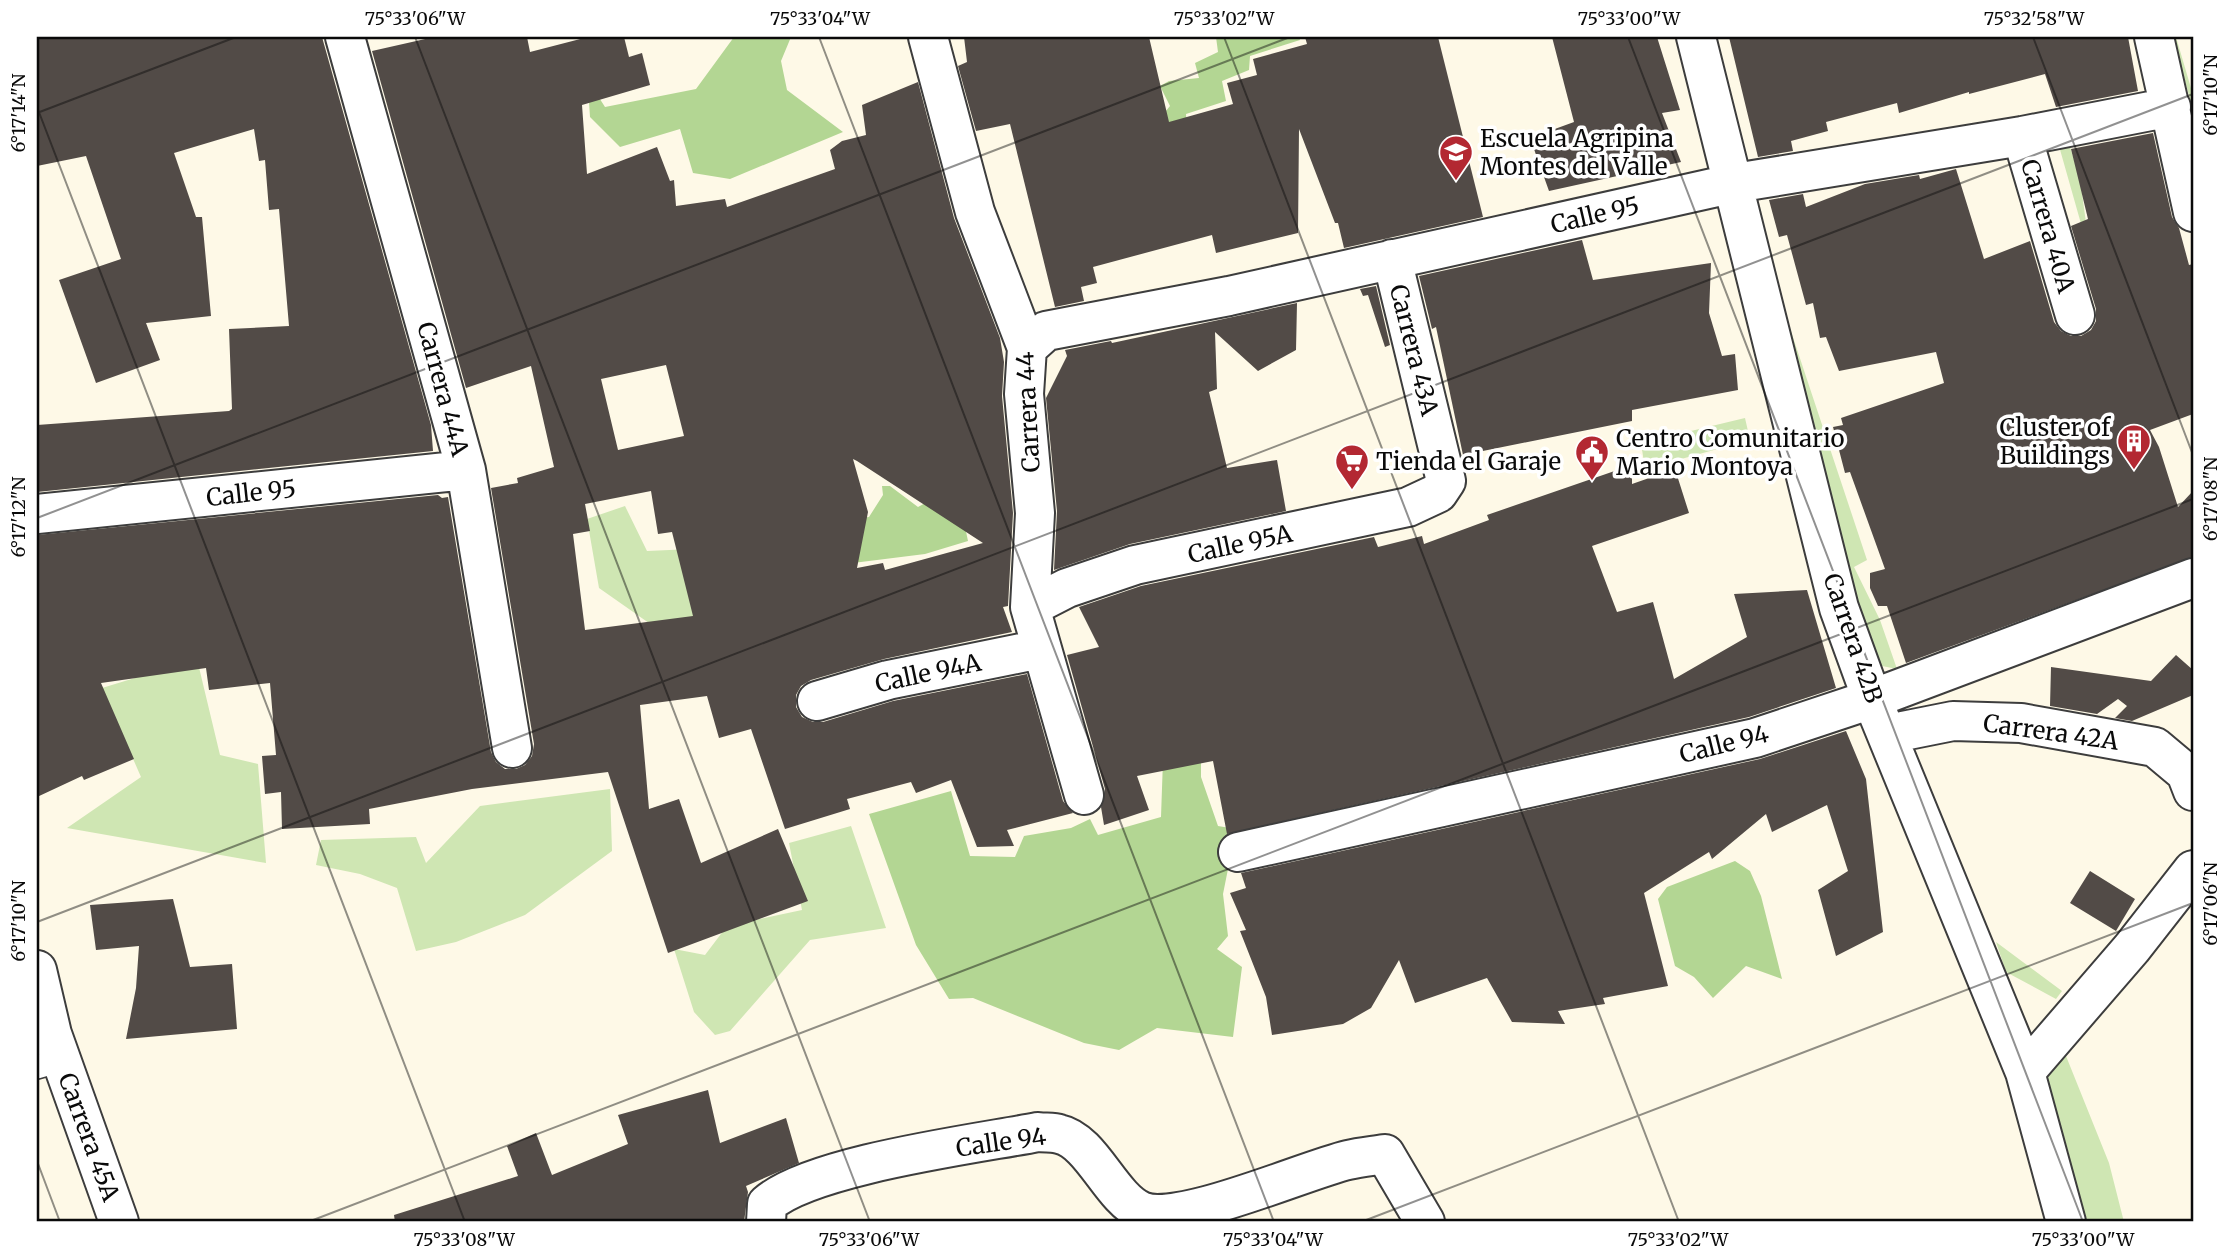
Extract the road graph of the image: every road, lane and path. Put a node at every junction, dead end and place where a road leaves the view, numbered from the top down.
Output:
1 (345, 37) edge
2 (928, 37) edge
3 (1696, 37) edge
4 (2154, 37) edge
5 (2171, 107) junction
6 (2022, 136) junction
7 (1735, 183) junction
8 (2193, 212) edge
9 (1392, 259) junction
10 (2075, 315) dead end
11 (1027, 348) junction
12 (466, 470) junction
13 (1446, 481) joint
14 (37, 514) edge
15 (2193, 578) edge
16 (1030, 607) junction
17 (1041, 649) junction
18 (1872, 699) junction
19 (817, 701) dead end
20 (1888, 734) junction
21 (512, 748) dead end
22 (2193, 791) edge
23 (1084, 794) dead end
24 (1238, 852) dead end
25 (2193, 870) edge
26 (37, 970) edge
27 (49, 1064) edge
28 (2025, 1072) junction
29 (766, 1220) edge
30 (119, 1222) edge
31 (1425, 1222) edge
32 (2066, 1222) edge

1 - 12 street, Carrera 44A
2 - 11 street, Carrera 44
3 - 7 street, Carrera 42B
4 - 5 street
5 - 6 street, Calle 95
5 - 8 street
6 - 7 street, Calle 95
6 - 10 street, Carrera 40A
7 - 9 street, Calle 95
7 - 18 street, Carrera 42B
9 - 11 street, Calle 95
9 - 13 street, Carrera 43A
11 - 16 street, Carrera 44
12 - 14 street, Calle 95
12 - 21 street, Carrera 44A
13 - 16 street, Calle 95A
15 - 18 street, Calle 94
16 - 17 street, Carrera 44
17 - 19 street, Calle 94A
17 - 23 street, Carrera 44
18 - 20 street, Carrera 42B
18 - 24 street, Calle 94
20 - 22 street, Carrera 42A
20 - 28 street, Carrera 42B
25 - 28 street
26 - 27 street, Carrera 45A
27 - 30 street, Carrera 45A
28 - 32 street, Carrera 42B
29 - 31 street, Calle 94

